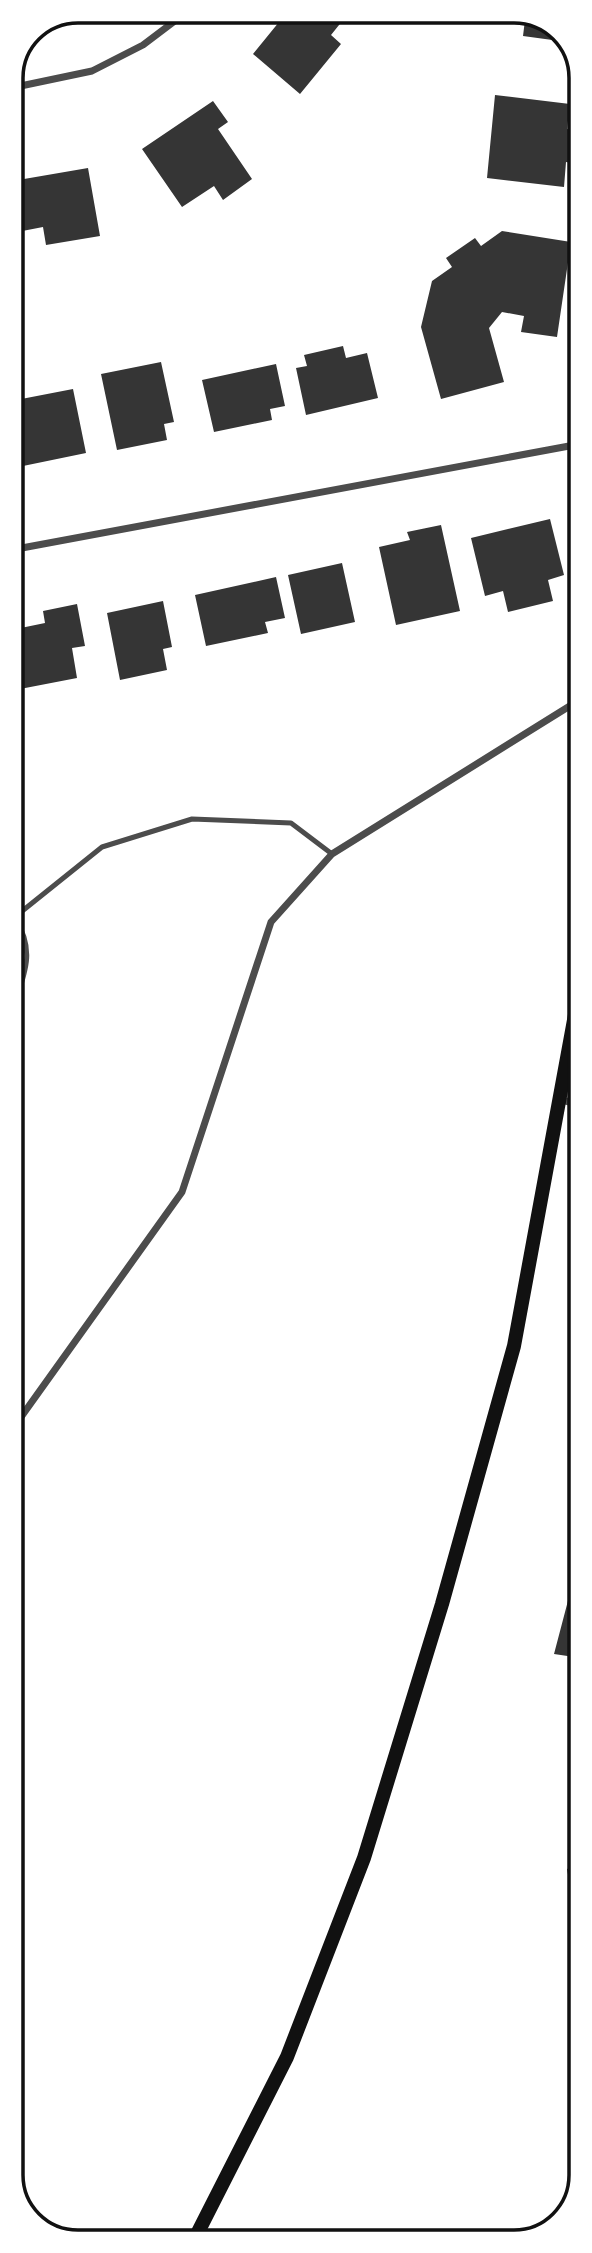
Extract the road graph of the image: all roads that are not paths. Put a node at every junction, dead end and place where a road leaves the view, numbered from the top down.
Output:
1 (172, 23) edge
2 (23, 85) edge
3 (569, 446) edge
4 (23, 548) edge
5 (569, 706) edge
6 (332, 854) junction
7 (23, 911) edge
8 (23, 931) edge
9 (23, 974) edge
10 (569, 1040) edge
11 (557, 1098) junction
12 (569, 1102) edge
13 (23, 1414) edge
14 (199, 2230) edge

1 - 2 street
3 - 4 street
5 - 6 street
6 - 7 lane
6 - 13 street
8 - 9 lane
10 - 11 main road
11 - 12 street
11 - 14 main road

